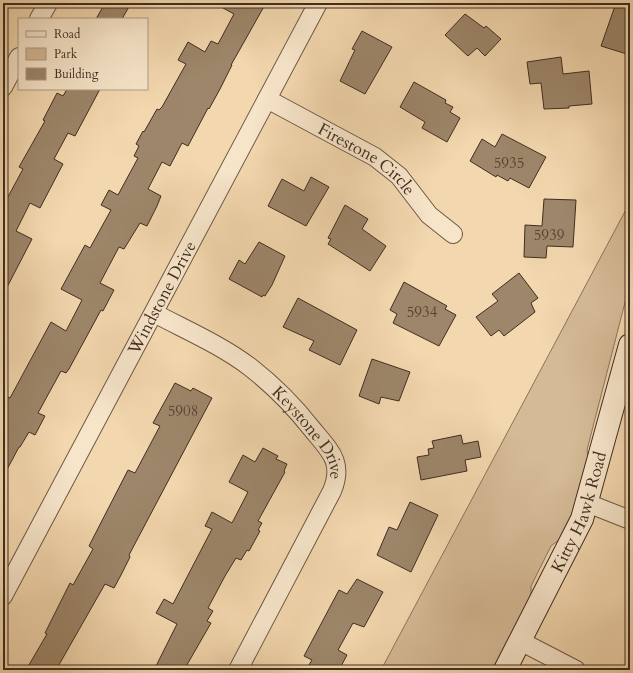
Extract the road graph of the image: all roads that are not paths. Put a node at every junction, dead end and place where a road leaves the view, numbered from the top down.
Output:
1 (48, 3) edge
2 (318, 3) edge
3 (40, 18) edge
4 (18, 59) edge
5 (3, 87) edge
6 (267, 99) junction
7 (453, 234) dead end
8 (154, 313) junction
9 (630, 345) edge
10 (587, 503) junction
11 (630, 520) edge
12 (4, 594) edge
13 (520, 641) junction
14 (238, 670) edge
15 (505, 670) edge
16 (576, 670) edge

1 - 3 street
2 - 6 street, Windstone Drive
4 - 5 street
6 - 7 street, Firestone Circle
6 - 8 street, Windstone Drive
8 - 12 street, Windstone Drive
8 - 14 street, Keystone Drive
9 - 10 street, Kitty Hawk Road
10 - 11 street
10 - 13 street, Kitty Hawk Road
13 - 15 street, Kitty Hawk Road
13 - 16 street

